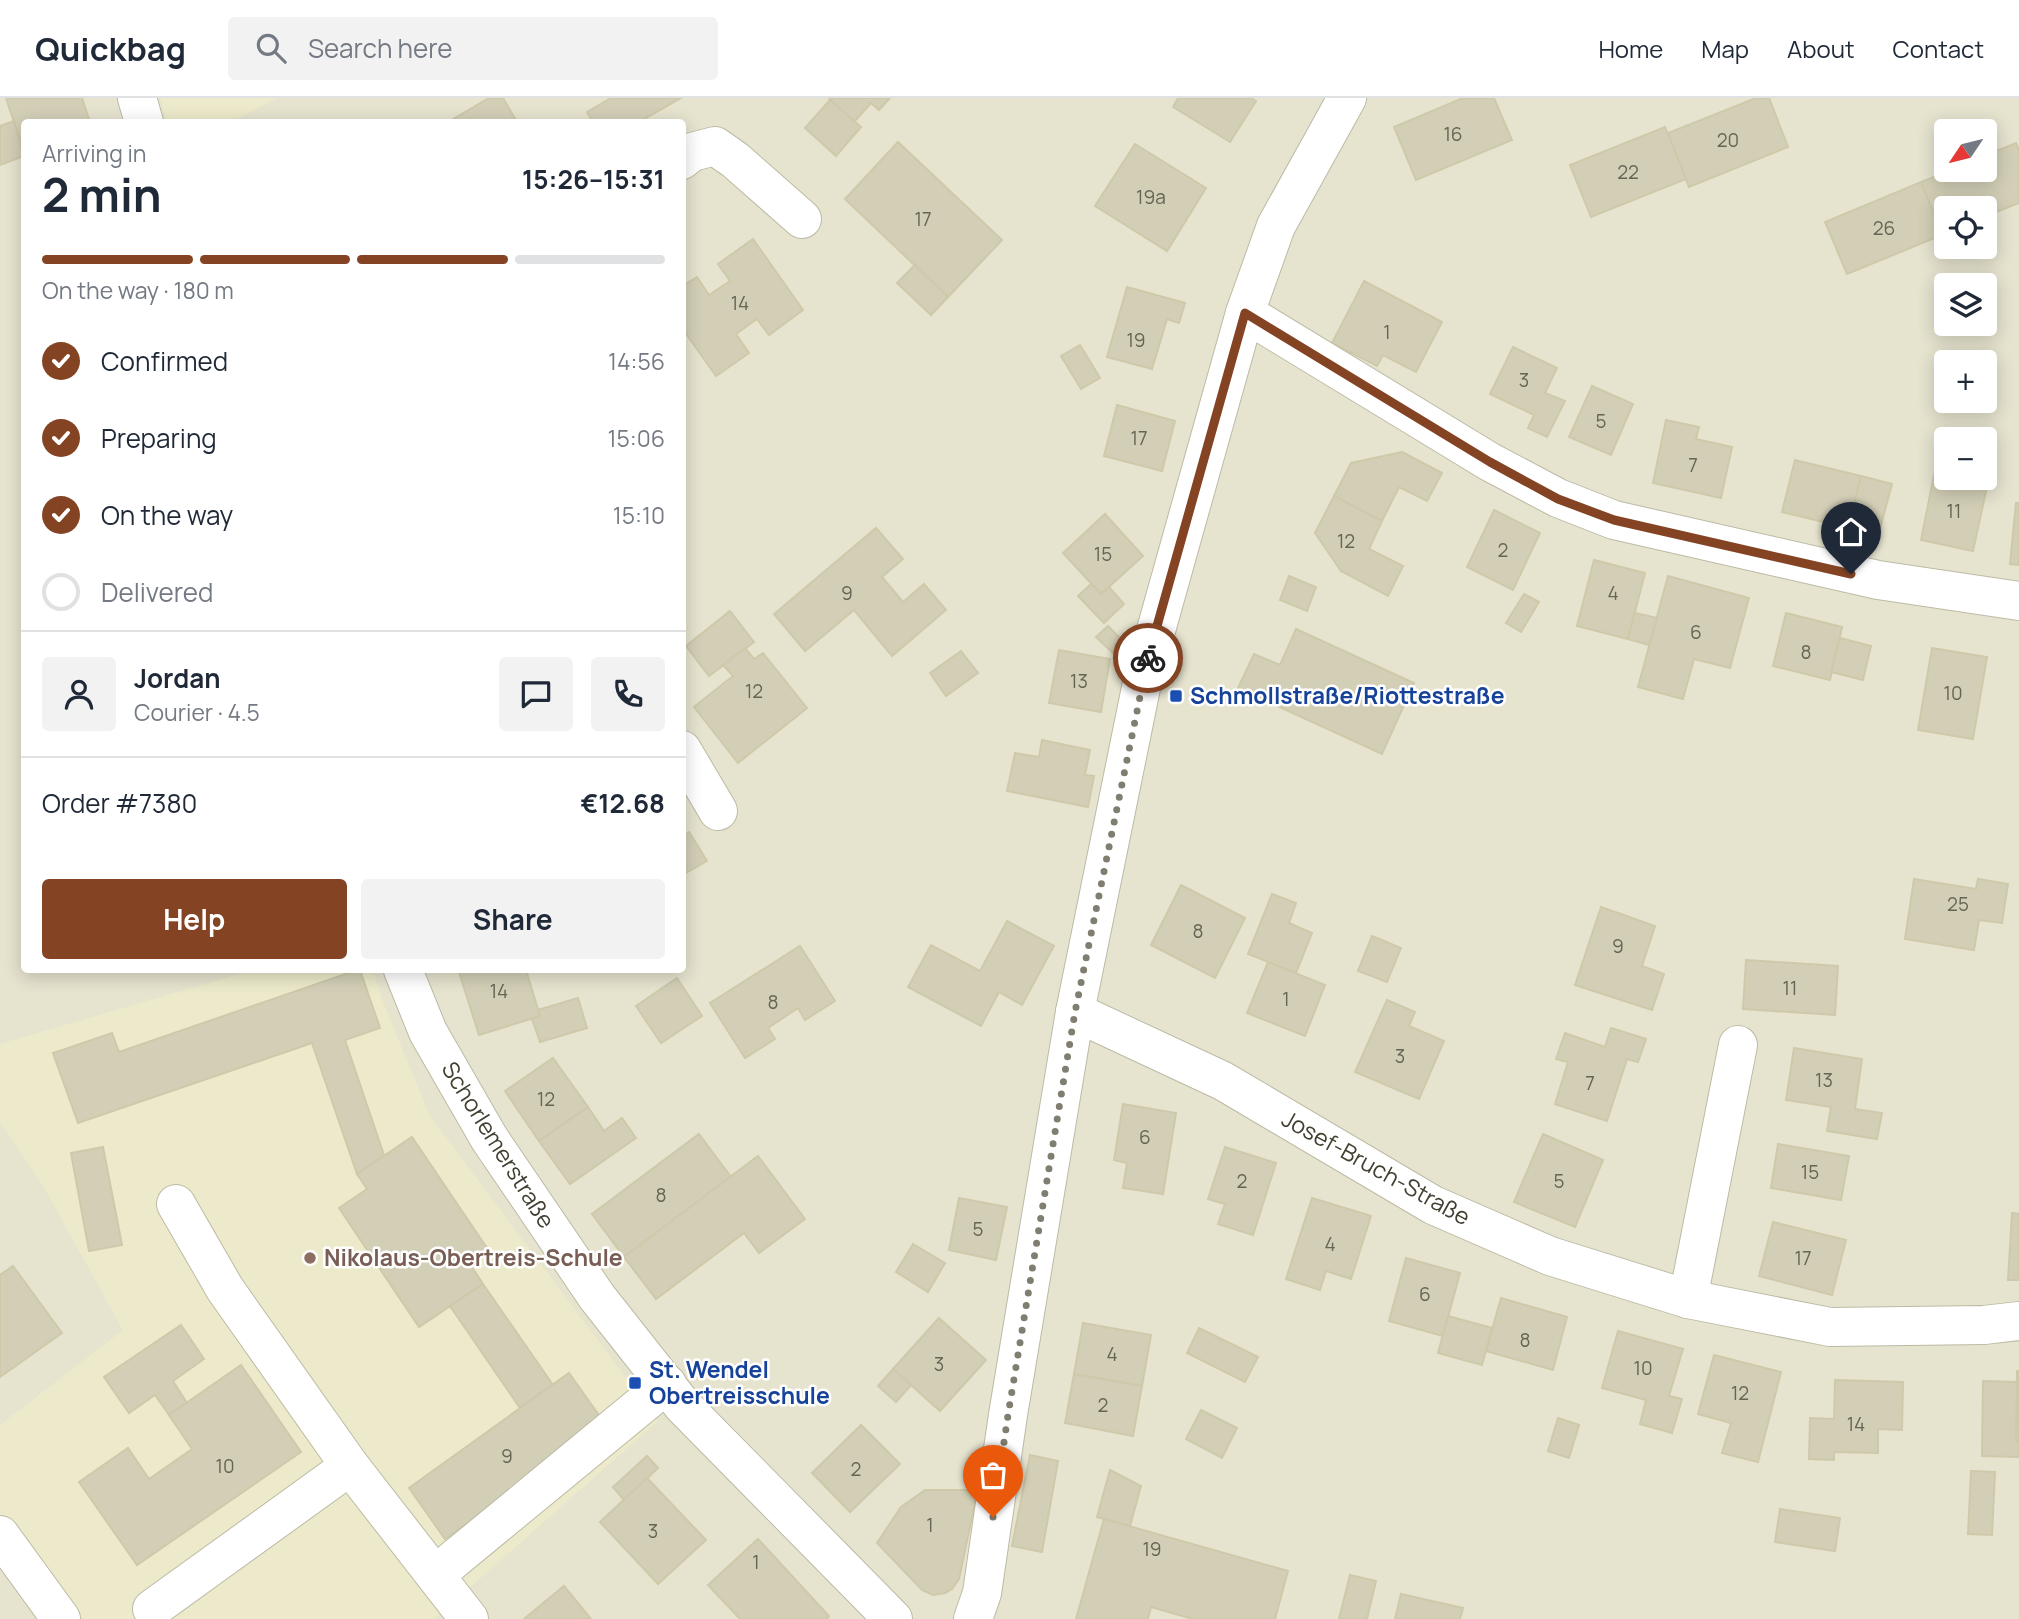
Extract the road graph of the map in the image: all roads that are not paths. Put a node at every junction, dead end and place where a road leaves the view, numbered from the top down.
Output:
1 (136, 98) edge
2 (1347, 98) edge
3 (143, 119) edge
4 (686, 157) edge
5 (802, 219) dead end
6 (1245, 313) junction
7 (2019, 601) edge
8 (686, 757) edge
9 (718, 811) dead end
10 (405, 973) edge
11 (1075, 1012) junction
12 (1738, 1045) dead end
13 (176, 1204) dead end
14 (1688, 1299) junction
15 (2019, 1321) edge
16 (667, 1384) junction
17 (350, 1466) junction
18 (0, 1535) edge
19 (435, 1575) junction
20 (152, 1609) dead end
21 (464, 1612) edge
22 (61, 1619) edge
23 (893, 1619) edge
24 (973, 1619) edge

1 - 3 street
2 - 6 street
4 - 5 street
6 - 7 street
6 - 11 street
8 - 9 street
10 - 16 street, Schorlemerstraße
11 - 14 street, Josef-Bruch-Straße
11 - 24 street
12 - 14 street
13 - 17 street
14 - 15 street, Josef-Bruch-Straße
16 - 19 street
16 - 23 street, Schorlemerstraße
17 - 19 street
17 - 20 street
18 - 22 street
19 - 21 street

